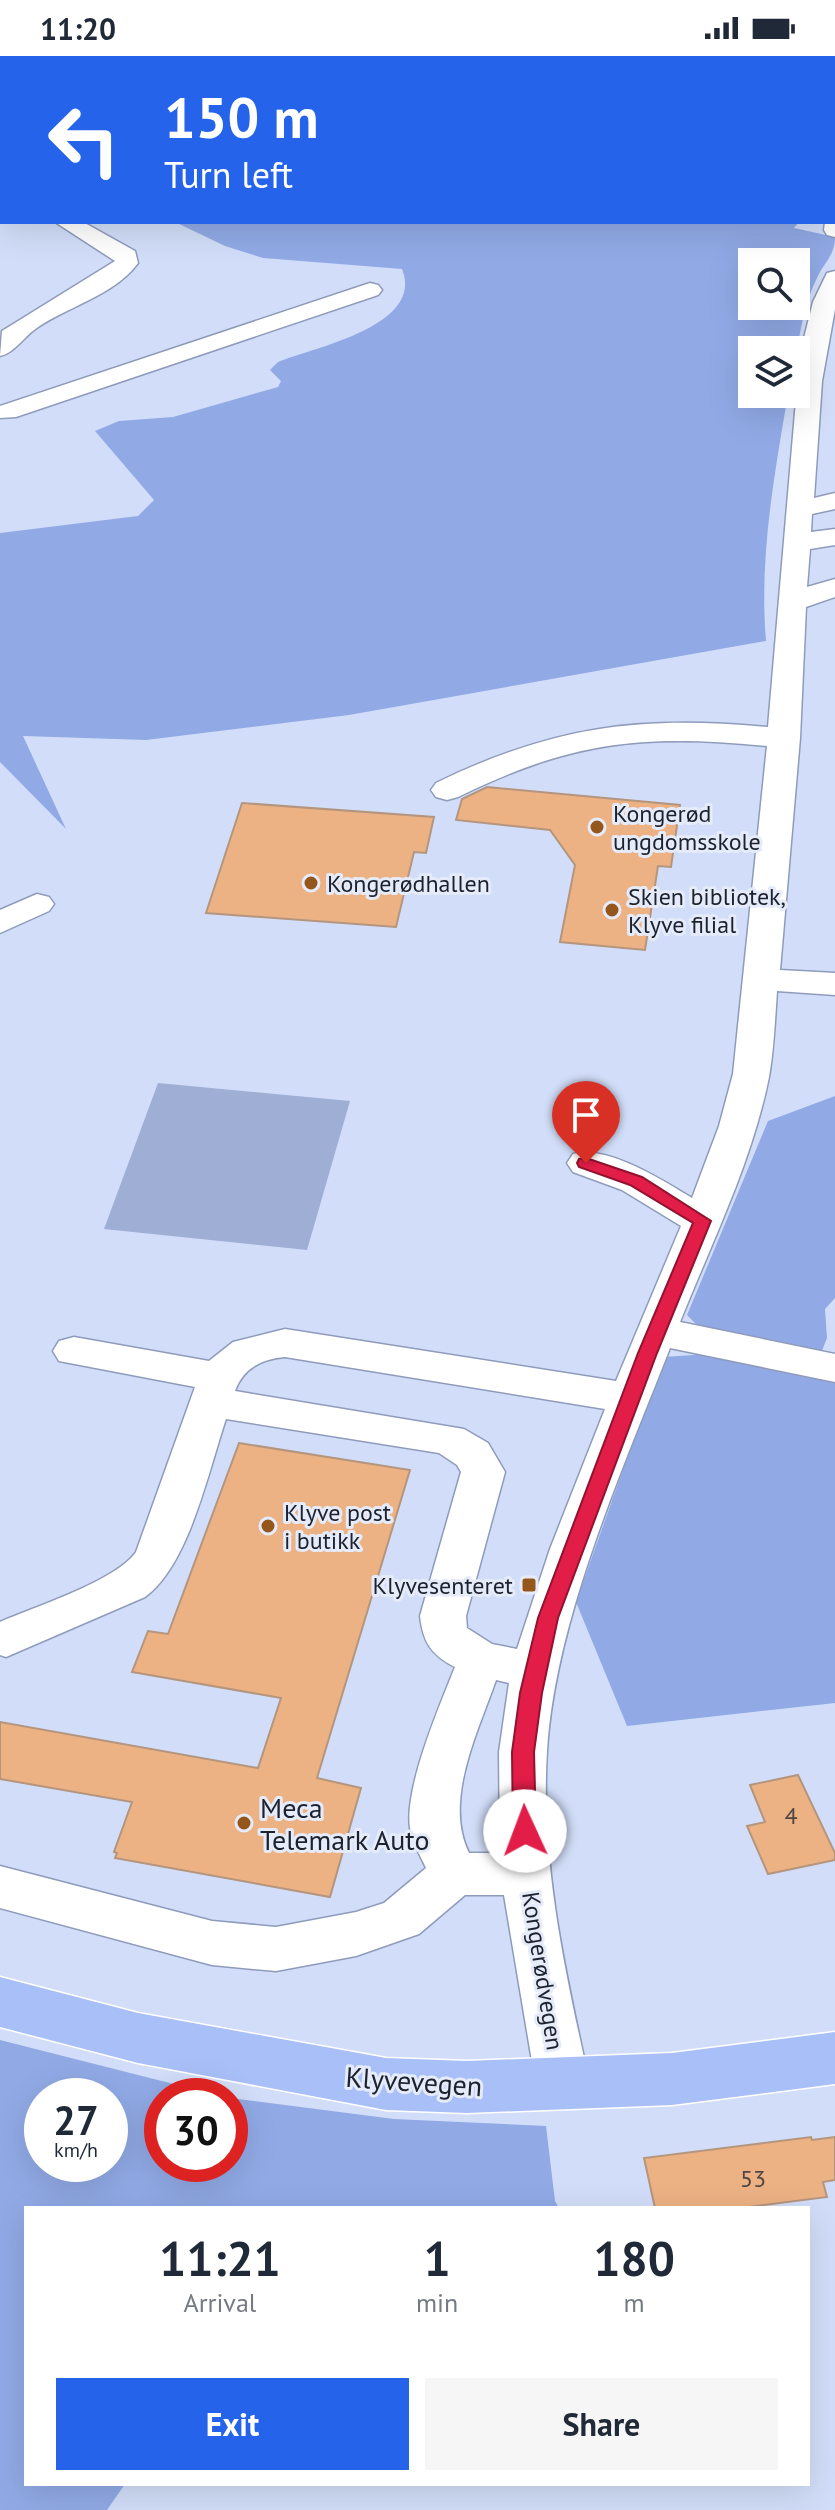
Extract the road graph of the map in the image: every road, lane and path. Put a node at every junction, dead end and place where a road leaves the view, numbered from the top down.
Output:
1 (70, 224) edge
2 (835, 278) edge
3 (370, 290) dead end
4 (0, 321) edge
5 (24, 326) junction
6 (825, 341) edge
7 (0, 349) edge
8 (2, 407) edge
9 (810, 518) edge
10 (835, 537) edge
11 (835, 588) edge
12 (791, 602) junction
13 (784, 738) junction
14 (447, 790) dead end
15 (37, 904) dead end
16 (0, 923) edge
17 (761, 979) junction
18 (835, 984) edge
19 (586, 1163) dead end
20 (702, 1221) junction
21 (656, 1331) junction
22 (74, 1351) dead end
23 (835, 1368) edge
24 (215, 1390) junction
25 (630, 1398) junction
26 (6, 1639) dead end
27 (481, 1660) junction
28 (536, 1670) junction
29 (454, 1874) junction
30 (528, 1874) junction
31 (0, 1887) edge
32 (0, 2002) edge
33 (835, 2058) edge
34 (563, 2085) junction

1 - 5 street
2 - 6 street, Kongerødvegen
3 - 8 street
4 - 5 street
5 - 7 street
6 - 9 street, Kongerødvegen
9 - 10 street
9 - 12 street, Kongerødvegen
11 - 12 street
12 - 13 street, Kongerødvegen
13 - 14 street
13 - 17 street, Kongerødvegen
15 - 16 street
17 - 18 street
17 - 20 street, Kongerødvegen
19 - 20 street
20 - 21 street, Kongerødvegen
21 - 23 street
21 - 25 street, Kongerødvegen
22 - 24 street
24 - 25 street
24 - 26 street
24 - 27 street
25 - 28 street, Kongerødvegen
27 - 28 street
27 - 29 street
28 - 30 street, Kongerødvegen
29 - 30 street
29 - 31 street
30 - 34 street, Kongerødvegen
32 - 34 main road, Klyvevegen
33 - 34 main road, Klyvevegen

